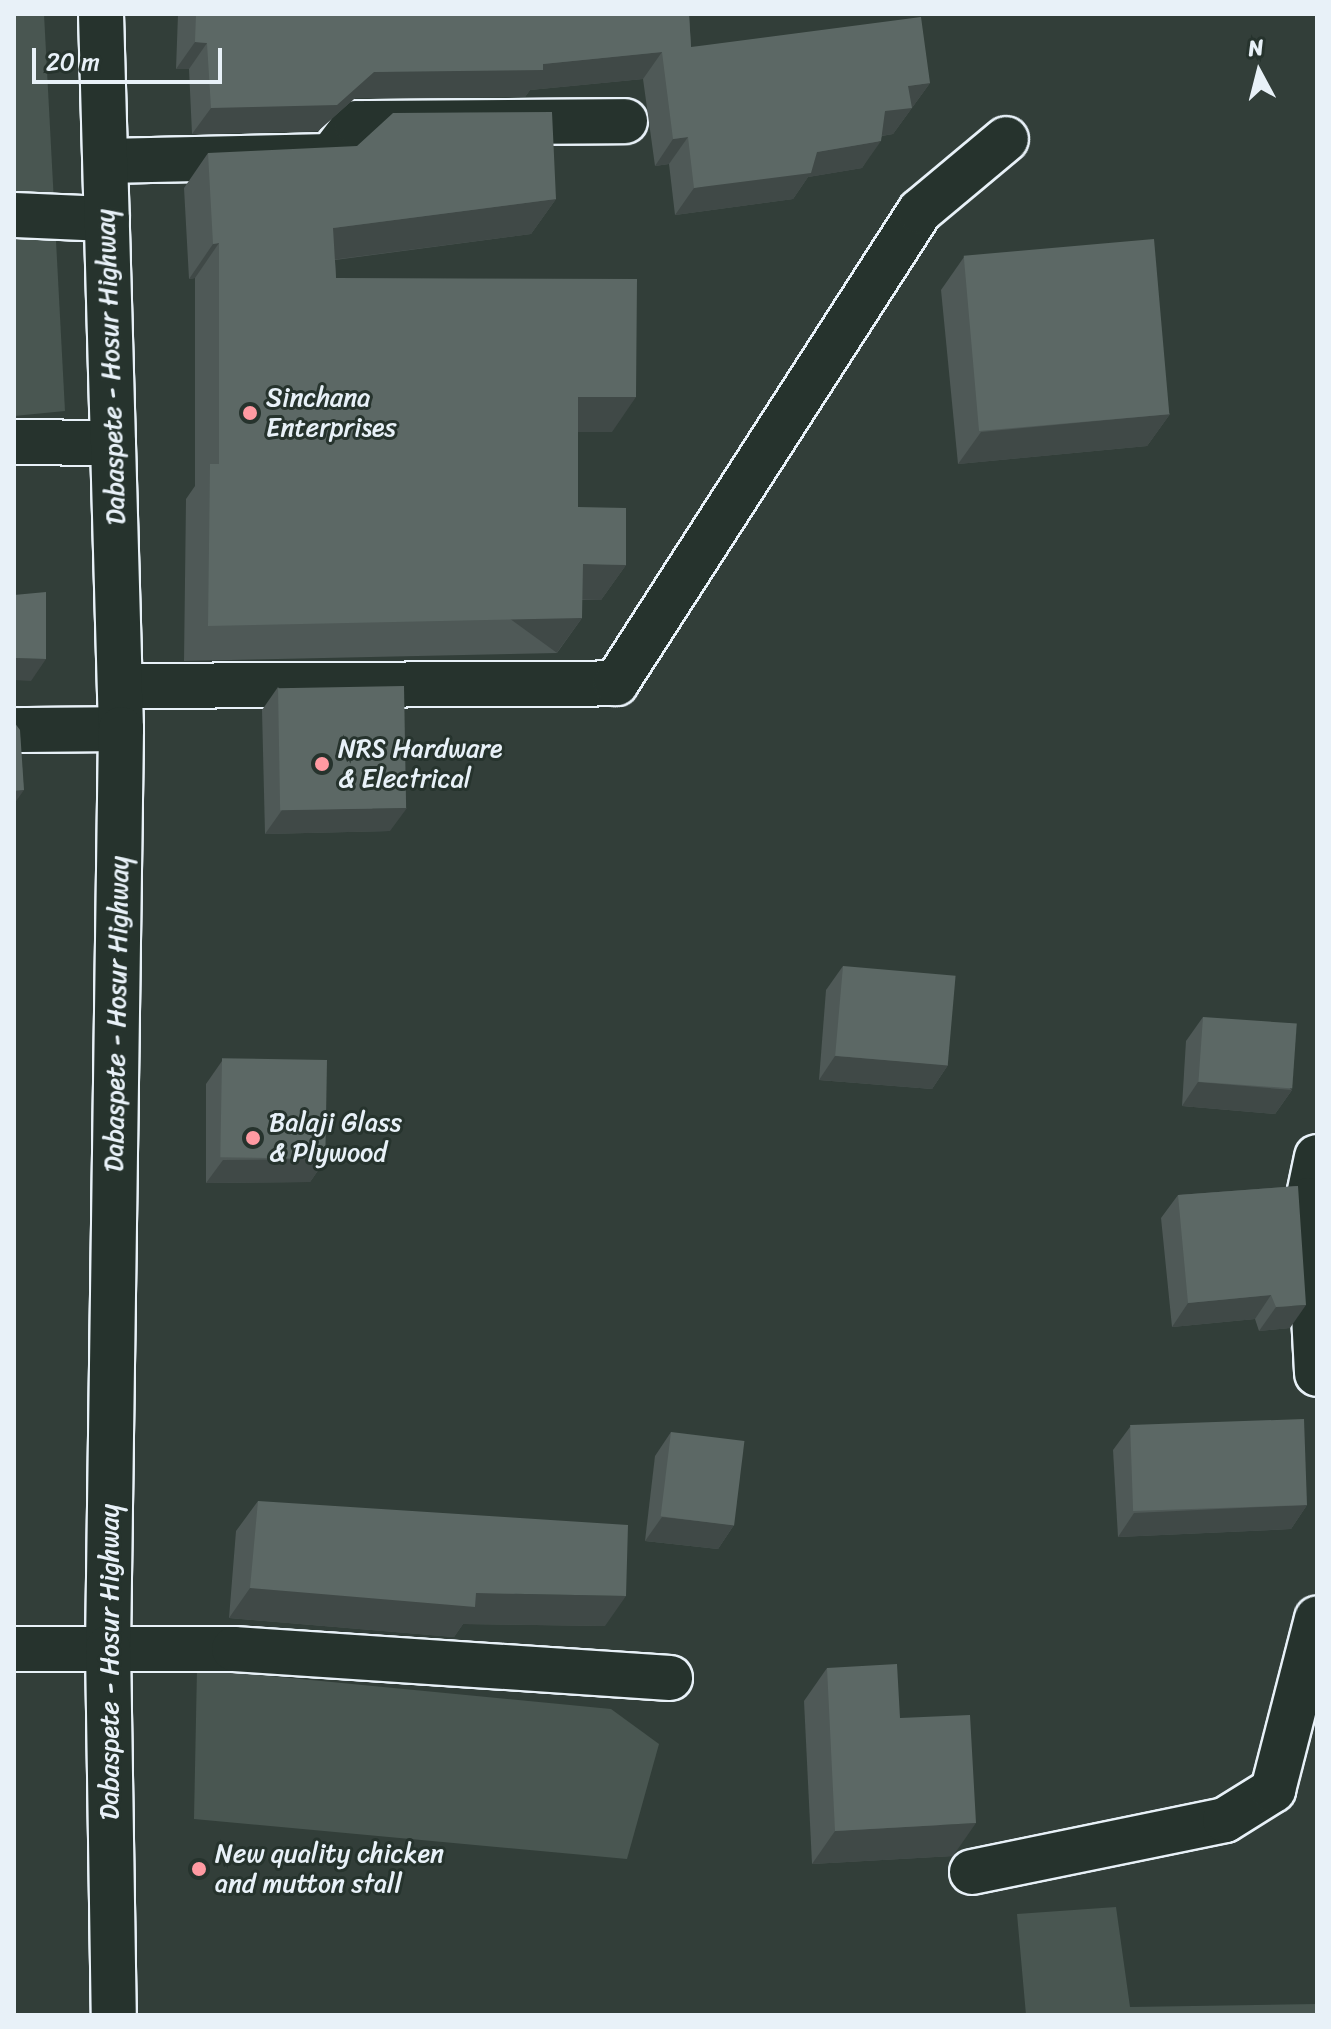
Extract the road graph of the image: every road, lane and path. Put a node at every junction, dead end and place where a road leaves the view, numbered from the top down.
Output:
1 (101, 14) edge
2 (625, 121) dead end
3 (1006, 139) dead end
4 (106, 161) junction
5 (14, 215) edge
6 (107, 219) junction
7 (14, 442) edge
8 (113, 443) junction
9 (120, 686) junction
10 (121, 729) junction
11 (14, 730) edge
12 (1317, 1157) edge
13 (1317, 1374) edge
14 (1317, 1619) edge
15 (108, 1648) junction
16 (14, 1649) edge
17 (670, 1678) dead end
18 (972, 1872) dead end
19 (114, 2015) edge

1 - 4 main road, Dabaspete - Hosur Highway
2 - 4 main road
3 - 9 main road
4 - 6 main road, Dabaspete - Hosur Highway
5 - 6 main road
6 - 8 main road, Dabaspete - Hosur Highway
7 - 8 main road
8 - 9 main road, Dabaspete - Hosur Highway
9 - 10 main road, Dabaspete - Hosur Highway
10 - 11 main road
10 - 15 main road, Dabaspete - Hosur Highway
12 - 13 main road
14 - 18 main road
15 - 16 main road
15 - 17 main road
15 - 19 main road, Dabaspete - Hosur Highway

